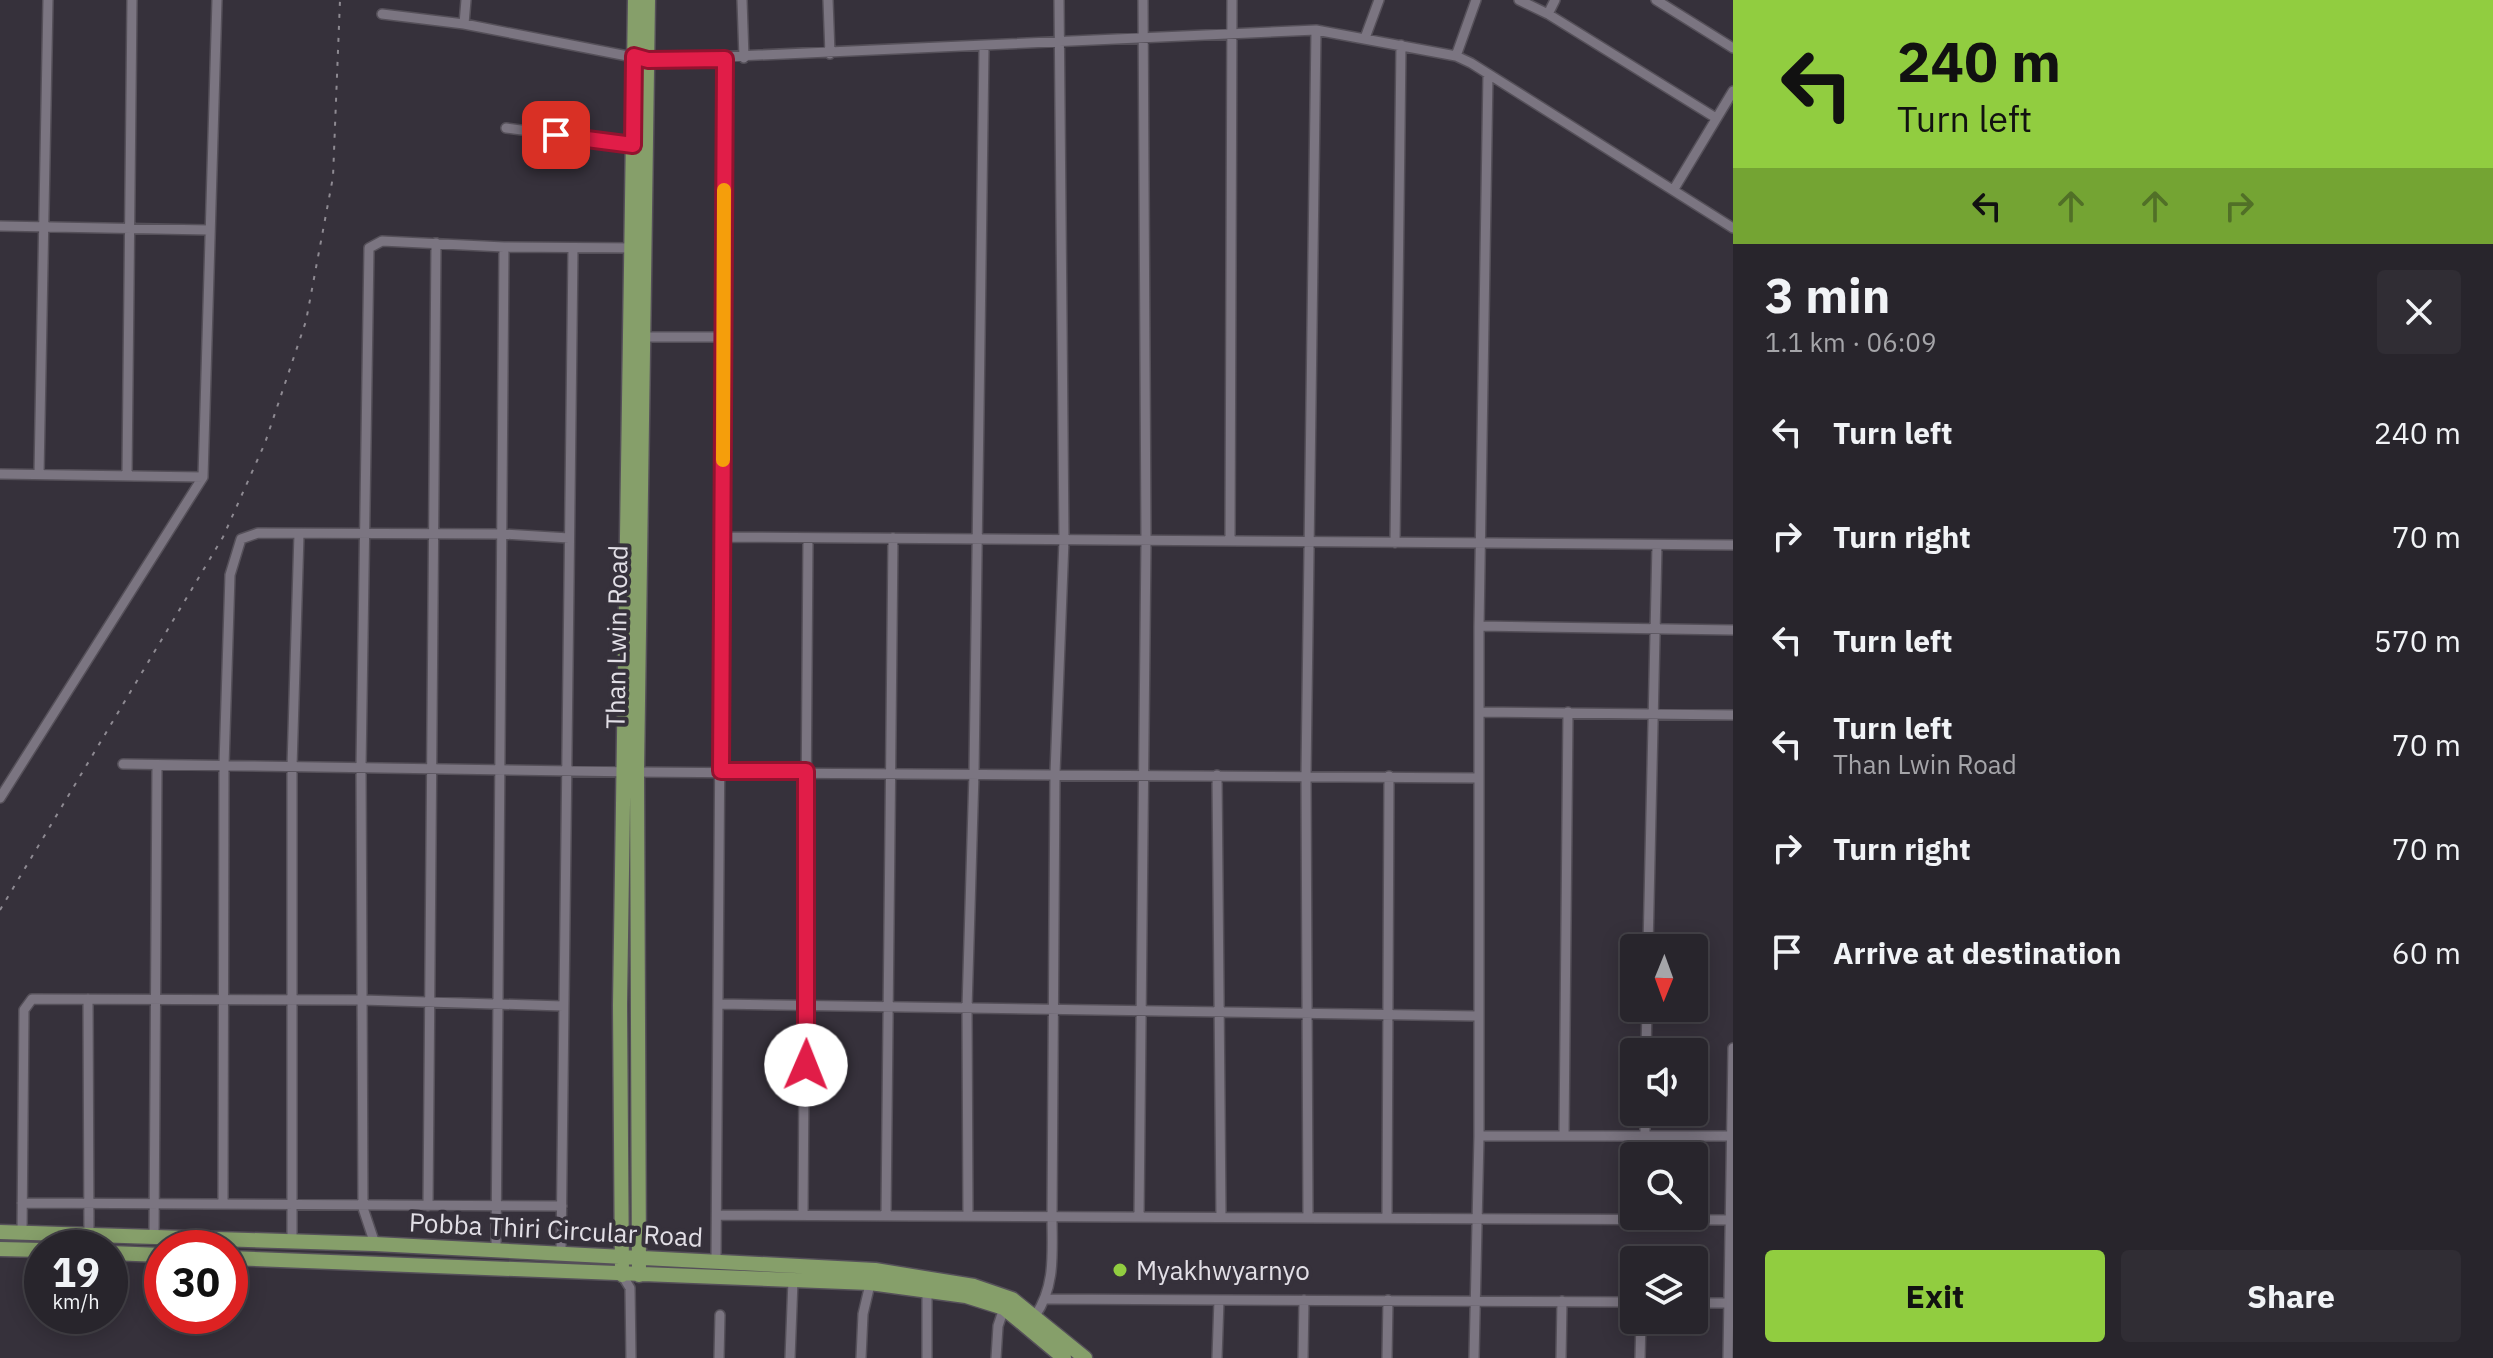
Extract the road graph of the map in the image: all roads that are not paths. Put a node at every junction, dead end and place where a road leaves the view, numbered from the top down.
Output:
1 (48, 0) edge
2 (132, 0) edge
3 (217, 0) edge
4 (466, 0) edge
5 (635, 0) edge
6 (648, 0) edge
7 (742, 0) edge
8 (828, 0) edge
9 (1059, 0) edge
10 (1143, 0) edge
11 (1232, 0) edge
12 (1379, 0) edge
13 (1476, 0) edge
14 (1519, 0) edge
15 (1555, 0) edge
16 (1656, 0) edge
17 (382, 14) dead end
18 (1548, 14) junction
19 (464, 24) junction
20 (1316, 30) junction
21 (1233, 34) junction
22 (1365, 38) junction
23 (1144, 39) junction
24 (1061, 44) junction
25 (1401, 45) junction
26 (984, 47) junction
27 (1733, 48) edge
28 (830, 54) junction
29 (1456, 56) junction
30 (641, 58) junction
31 (744, 58) junction
32 (725, 59) junction
33 (1488, 74) junction
34 (1733, 91) edge
35 (1716, 118) junction
36 (506, 128) dead end
37 (633, 145) junction
38 (1674, 189) junction
39 (0, 226) edge
40 (46, 227) junction
41 (127, 227) junction
42 (1733, 228) edge
43 (209, 230) junction
44 (436, 243) junction
45 (504, 247) junction
46 (573, 248) junction
47 (638, 248) junction
48 (643, 337) junction
49 (723, 337) junction
50 (0, 474) edge
51 (39, 474) junction
52 (127, 475) junction
53 (203, 477) junction
54 (299, 534) junction
55 (364, 534) junction
56 (435, 534) junction
57 (502, 534) junction
58 (722, 537) junction
59 (569, 538) junction
60 (808, 538) junction
61 (893, 538) junction
62 (978, 539) junction
63 (1064, 540) junction
64 (1146, 541) junction
65 (1230, 541) junction
66 (1311, 542) junction
67 (1395, 543) junction
68 (1482, 543) junction
69 (1657, 545) junction
70 (1733, 545) edge
71 (1479, 626) junction
72 (1654, 628) junction
73 (1733, 630) edge
74 (1480, 712) junction
75 (1568, 712) junction
76 (1652, 713) junction
77 (1733, 715) edge
78 (123, 764) dead end
79 (157, 765) junction
80 (224, 765) junction
81 (292, 766) junction
82 (361, 767) junction
83 (434, 768) junction
84 (500, 769) junction
85 (566, 770) junction
86 (721, 771) junction
87 (806, 771) junction
88 (630, 772) junction
89 (889, 772) junction
90 (974, 773) junction
91 (1055, 773) junction
92 (1144, 774) junction
93 (1217, 775) junction
94 (1306, 775) junction
95 (1389, 776) junction
96 (1478, 778) junction
97 (0, 798) edge
98 (1648, 934) edge
99 (88, 999) junction
100 (159, 999) junction
101 (221, 1000) junction
102 (362, 1000) junction
103 (291, 1002) junction
104 (431, 1002) junction
105 (498, 1003) junction
106 (718, 1004) junction
107 (807, 1005) junction
108 (563, 1006) junction
109 (887, 1006) junction
110 (967, 1008) junction
111 (1052, 1009) junction
112 (1141, 1011) junction
113 (1221, 1012) junction
114 (1308, 1013) junction
115 (1390, 1015) junction
116 (1477, 1016) junction
117 (1733, 1048) edge
118 (1645, 1126) edge
119 (1479, 1136) junction
120 (1564, 1136) junction
121 (1645, 1136) junction
122 (1733, 1136) edge
123 (22, 1203) junction
124 (89, 1203) junction
125 (155, 1203) junction
126 (223, 1204) junction
127 (291, 1206) junction
128 (428, 1206) junction
129 (497, 1206) junction
130 (562, 1206) junction
131 (363, 1208) junction
132 (717, 1215) junction
133 (803, 1215) junction
134 (886, 1216) junction
135 (968, 1216) junction
136 (1052, 1216) junction
137 (1139, 1216) junction
138 (1221, 1216) junction
139 (1308, 1217) junction
140 (1387, 1217) junction
141 (1477, 1217) junction
142 (1732, 1220) edge
143 (89, 1230) edge
144 (154, 1230) edge
145 (0, 1232) edge
146 (22, 1233) joint
147 (248, 1240) edge
148 (292, 1241) junction
149 (375, 1244) junction
150 (0, 1249) edge
151 (24, 1250) edge
152 (496, 1250) junction
153 (561, 1253) junction
154 (623, 1256) junction
155 (641, 1257) junction
156 (248, 1259) edge
157 (716, 1261) junction
158 (622, 1275) junction
159 (639, 1275) junction
160 (873, 1277) junction
161 (793, 1280) junction
162 (630, 1288) junction
163 (927, 1291) junction
164 (1047, 1299) junction
165 (1219, 1300) junction
166 (1304, 1300) junction
167 (1388, 1300) junction
168 (1476, 1300) junction
169 (1562, 1301) junction
170 (1620, 1302) edge
171 (1708, 1303) edge
172 (1731, 1303) edge
173 (1004, 1308) junction
174 (720, 1315) dead end
175 (1035, 1316) junction
176 (1641, 1334) edge
177 (631, 1358) edge
178 (719, 1358) edge
179 (790, 1358) edge
180 (861, 1358) edge
181 (927, 1358) edge
182 (996, 1358) edge
183 (1064, 1358) edge
184 (1085, 1358) edge
185 (1217, 1358) edge
186 (1303, 1358) edge
187 (1387, 1358) edge
188 (1474, 1358) edge
189 (1561, 1358) edge
190 (1640, 1358) edge
191 (1728, 1358) edge

1 - 40 street
2 - 41 street
3 - 43 street
4 - 19 street
5 - 30 main road, Than Lwin Road
6 - 30 main road, Than Lwin Road
7 - 31 street
8 - 28 street
9 - 24 street
10 - 23 street
11 - 21 street
12 - 22 street
13 - 29 street
14 - 18 street
15 - 18 street
16 - 27 street
17 - 19 street
18 - 35 street
19 - 30 street
20 - 21 street
20 - 22 street
20 - 66 street
21 - 23 street
21 - 65 street
22 - 25 street
23 - 24 street
23 - 64 street
24 - 26 street
24 - 63 street
25 - 29 street
25 - 67 street
26 - 28 street
26 - 62 street
28 - 31 street
29 - 33 street
30 - 32 street
30 - 37 main road, Than Lwin Road
30 - 47 main road, Than Lwin Road
31 - 32 street
32 - 49 street
33 - 38 street
33 - 68 street
34 - 35 street
35 - 38 street
36 - 37 street
37 - 47 main road, Than Lwin Road
38 - 42 street
39 - 40 street
40 - 41 street
40 - 51 street
41 - 43 street
41 - 52 street
43 - 53 street
44 - 45 street
44 - 55 street
44 - 56 street
45 - 46 street
45 - 57 street
46 - 47 street
46 - 59 street
47 - 48 main road, Than Lwin Road
47 - 88 main road, Than Lwin Road
48 - 49 street
48 - 88 main road, Than Lwin Road
49 - 58 street
50 - 51 street
51 - 52 street
52 - 53 street
53 - 97 street
54 - 55 street
54 - 80 street
54 - 81 street
55 - 56 street
55 - 82 street
56 - 57 street
56 - 83 street
57 - 59 street
57 - 84 street
58 - 60 street
58 - 86 street
59 - 85 street
60 - 61 street
60 - 87 street
61 - 62 street
61 - 89 street
62 - 63 street
62 - 90 street
63 - 64 street
63 - 91 street
64 - 65 street
64 - 92 street
65 - 66 street
66 - 67 street
66 - 94 street
67 - 68 street
68 - 69 street
68 - 71 street
69 - 70 street
69 - 72 street
71 - 72 street
71 - 74 street
72 - 73 street
72 - 76 street
74 - 75 street
74 - 96 street
75 - 76 street
75 - 120 street
76 - 77 street
76 - 98 street
78 - 79 street
79 - 80 street
79 - 100 street
80 - 81 street
80 - 101 street
81 - 82 street
81 - 103 street
82 - 83 street
82 - 102 street
83 - 84 street
83 - 104 street
84 - 85 street
84 - 105 street
85 - 88 street
85 - 108 street
86 - 87 street
86 - 88 street
86 - 106 street
87 - 89 street
87 - 107 street
88 - 154 main road, Than Lwin Road
88 - 155 main road, Than Lwin Road
89 - 90 street
89 - 109 street
90 - 91 street
90 - 110 street
91 - 92 street
91 - 111 street
92 - 93 street
92 - 112 street
93 - 94 street
93 - 113 street
94 - 95 street
94 - 114 street
95 - 96 street
95 - 115 street
96 - 116 street
99 - 100 street
99 - 123 street
99 - 124 street
100 - 101 street
100 - 125 street
101 - 103 street
101 - 126 street
102 - 103 street
102 - 104 street
102 - 131 street
103 - 127 street
104 - 105 street
104 - 128 street
105 - 108 street
105 - 129 street
106 - 107 street
106 - 132 street
107 - 109 street
107 - 133 street
108 - 130 street
109 - 110 street
109 - 134 street
110 - 111 street
110 - 135 street
111 - 112 street
111 - 136 street
112 - 113 street
112 - 137 street
113 - 114 street
113 - 138 street
114 - 115 street
114 - 139 street
115 - 116 street
115 - 140 street
116 - 119 street
117 - 122 street
118 - 121 street
119 - 120 street
119 - 141 street
120 - 121 street
121 - 122 street
122 - 142 street
123 - 124 street
123 - 146 street
124 - 125 street
124 - 143 street
125 - 126 street
125 - 144 street
126 - 127 street
127 - 131 street
127 - 148 street
128 - 129 street
128 - 131 street
129 - 130 street
129 - 152 street
130 - 153 street
131 - 149 street
132 - 133 street
132 - 157 street
133 - 134 street
134 - 135 street
135 - 136 street
136 - 137 street
136 - 164 street
137 - 138 street
138 - 139 street
139 - 140 street
140 - 141 street
141 - 142 street
141 - 168 street
142 - 172 street
145 - 146 main road, Pobba Thiri Circular Road
147 - 148 main road, Pobba Thiri Circular Road
148 - 149 main road, Pobba Thiri Circular Road
149 - 152 main road, Pobba Thiri Circular Road
150 - 151 main road
152 - 153 main road, Pobba Thiri Circular Road
153 - 154 main road, Pobba Thiri Circular Road
154 - 155 main road, Pobba Thiri Circular Road
154 - 158 main road, Than Lwin Road
155 - 157 main road, Pobba Thiri Circular Road
155 - 159 main road, Than Lwin Road
156 - 158 main road, Pobba Thiri Circular Road
157 - 160 main road, Pobba Thiri Circular Road
158 - 159 main road, Pobba Thiri Circular Road
158 - 162 street
159 - 161 main road, Pobba Thiri Circular Road
159 - 162 street
160 - 161 main road, Pobba Thiri Circular Road
160 - 163 main road, Pobba Thiri Circular Road
160 - 175 main road, Pobba Thiri Circular Road
160 - 180 street
161 - 179 street
162 - 177 street
163 - 173 main road, Pobba Thiri Circular Road
163 - 181 street
164 - 165 street
164 - 175 street
165 - 166 street
165 - 185 street
166 - 167 street
166 - 186 street
167 - 168 street
167 - 187 street
168 - 169 street
168 - 188 street
169 - 170 street
169 - 189 street
171 - 172 street
172 - 191 street
173 - 182 street
173 - 183 main road, Pobba Thiri Circular Road
174 - 178 street
175 - 184 main road, Pobba Thiri Circular Road
176 - 190 street

